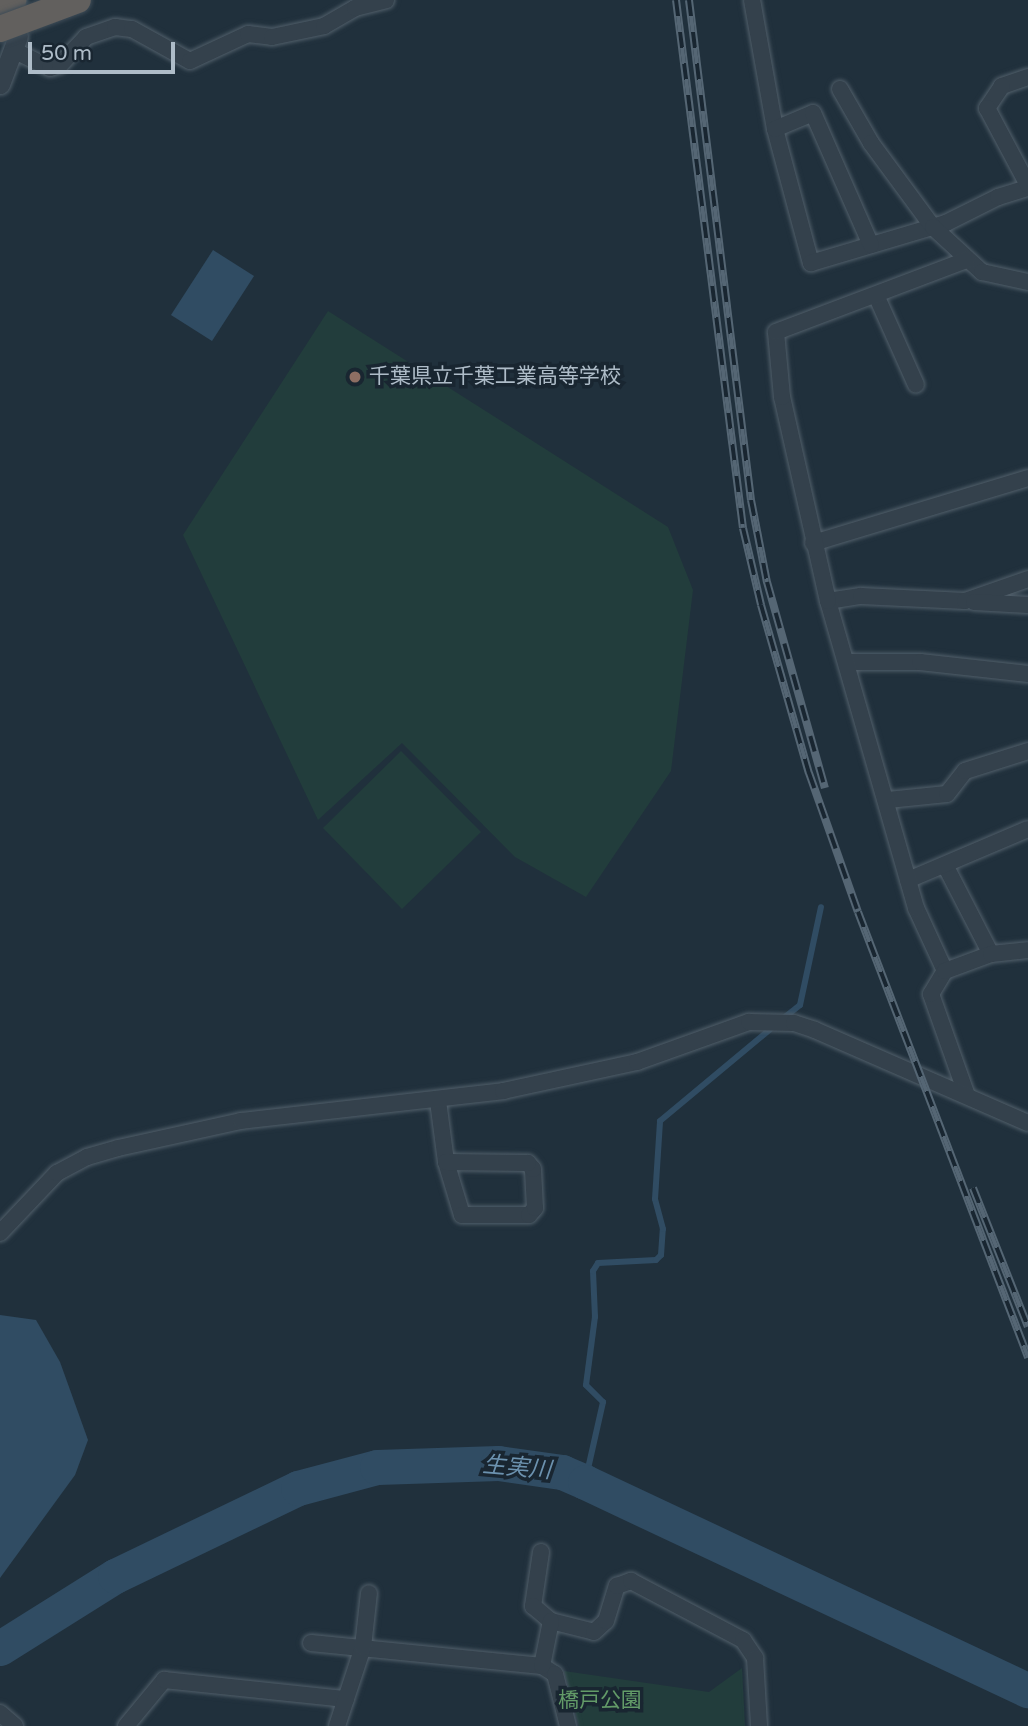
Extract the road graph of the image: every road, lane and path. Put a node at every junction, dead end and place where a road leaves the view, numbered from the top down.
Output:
1 (13, 0) edge
2 (78, 0) edge
3 (386, 0) edge
4 (752, 0) edge
5 (0, 4) edge
6 (10, 38) edge
7 (1028, 77) edge
8 (0, 84) edge
9 (839, 89) dead end
10 (775, 129) junction
11 (1028, 186) edge
12 (933, 227) junction
13 (871, 245) junction
14 (967, 260) junction
15 (1028, 282) edge
16 (876, 295) junction
17 (916, 385) dead end
18 (1028, 478) edge
19 (813, 543) junction
20 (1028, 579) edge
21 (828, 601) junction
22 (965, 601) junction
23 (1028, 605) edge
24 (846, 662) junction
25 (1028, 674) edge
26 (1028, 751) edge
27 (888, 800) junction
28 (1028, 829) edge
29 (945, 865) junction
30 (908, 880) junction
31 (1028, 950) edge
32 (991, 954) junction
33 (945, 971) junction
34 (966, 1093) junction
35 (438, 1101) junction
36 (1028, 1123) edge
37 (446, 1162) junction
38 (0, 1233) edge
39 (541, 1552) dead end
40 (369, 1592) dead end
41 (551, 1621) junction
42 (312, 1643) dead end
43 (363, 1647) junction
44 (542, 1666) junction
45 (346, 1699) junction
46 (0, 1713) edge
47 (15, 1726) edge
48 (126, 1726) edge
49 (337, 1726) edge
50 (568, 1726) edge
51 (758, 1726) edge

1 - 5 highway
2 - 6 highway, bridge
3 - 6 street
4 - 10 street
6 - 8 street
7 - 11 street
9 - 12 street
10 - 13 street
10 - 13 street
11 - 12 street
12 - 13 street
12 - 14 street
14 - 15 street
14 - 16 street
16 - 17 street
16 - 19 street
18 - 19 street
19 - 21 street
20 - 22 street
21 - 22 street
21 - 24 street
22 - 23 street
24 - 25 street
24 - 27 street
26 - 27 street
27 - 30 street
28 - 29 street
29 - 30 street
29 - 32 street
30 - 33 street
31 - 32 street
32 - 33 street
33 - 34 street
34 - 35 street
34 - 36 street
35 - 37 street
35 - 38 street
37 - 37 street
39 - 41 street
40 - 43 street
41 - 44 street
41 - 51 street
42 - 43 street
43 - 44 street
43 - 45 street
44 - 50 street
45 - 48 street
45 - 49 street
46 - 47 street

